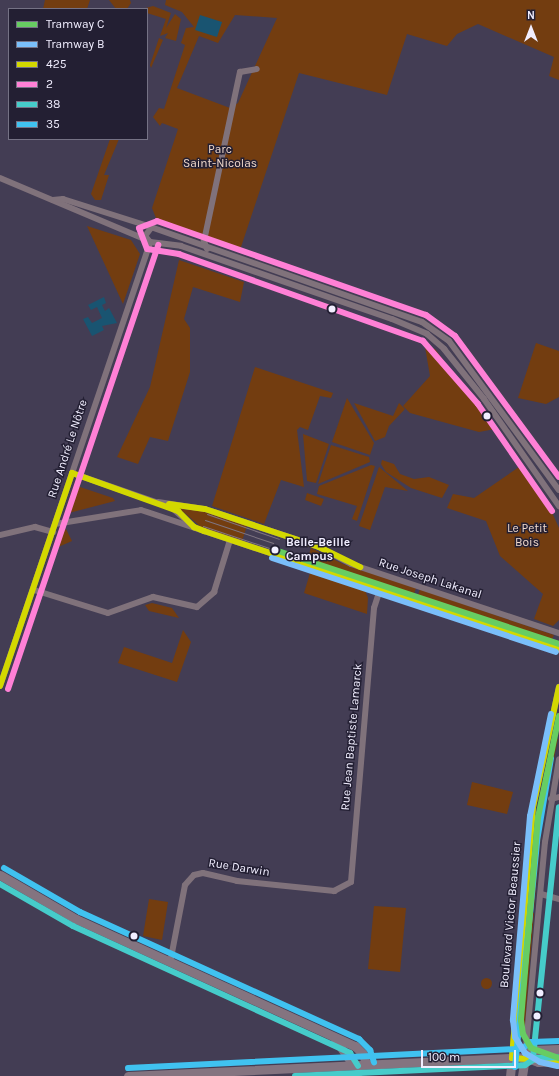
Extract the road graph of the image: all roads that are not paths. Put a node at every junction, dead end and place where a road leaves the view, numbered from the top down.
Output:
1 (257, 69) dead end
2 (0, 178) edge
3 (54, 200) junction
4 (154, 229) junction
5 (150, 242) junction
6 (207, 249) junction
7 (72, 473) junction
8 (559, 490) edge
9 (158, 502) junction
10 (559, 506) edge
11 (55, 524) junction
12 (194, 527) junction
13 (53, 532) junction
14 (0, 535) edge
15 (230, 540) junction
16 (380, 589) junction
17 (34, 590) junction
18 (559, 633) edge
19 (559, 649) edge
20 (0, 686) edge
21 (559, 687) edge
22 (559, 759) edge
23 (553, 786) junction
24 (559, 790) edge
25 (559, 797) edge
26 (551, 799) junction
27 (0, 875) edge
28 (348, 886) joint
29 (541, 894) junction
30 (558, 899) edge
31 (170, 963) junction
32 (333, 1037) junction
33 (355, 1046) junction
34 (344, 1048) junction
35 (559, 1049) edge
36 (525, 1057) junction
37 (512, 1058) junction
38 (559, 1061) edge
39 (358, 1065) junction
40 (335, 1066) junction
41 (128, 1076) edge
42 (359, 1076) edge
43 (510, 1076) edge
44 (522, 1076) edge

1 - 6 street
2 - 3 street
3 - 4 street
3 - 5 street
4 - 5 street
4 - 5 street
4 - 6 street
5 - 7 street, Rue André Le Nôtre
5 - 10 street
6 - 8 street
7 - 9 street, Rue Joseph Lakanal
7 - 11 street, Rue André Le Nôtre
9 - 12 street, Rue Joseph Lakanal
9 - 18 street, Rue Joseph Lakanal
11 - 12 street
11 - 13 street, Rue André Le Nôtre
12 - 15 street, Rue Joseph Lakanal
13 - 14 street
13 - 17 street, Rue André Le Nôtre
15 - 16 street, Rue Joseph Lakanal
15 - 17 street
16 - 19 street, Rue Joseph Lakanal
16 - 28 street, Rue Jean Baptiste Lamarck
17 - 20 street, Rue André Le Nôtre
21 - 37 street, Boulevard Victor Beaussier
22 - 23 street
23 - 24 street
23 - 26 street
25 - 26 street
26 - 29 street
27 - 31 street
28 - 31 street, Rue Darwin
29 - 30 street
29 - 36 street
31 - 32 street
32 - 33 street
32 - 34 street
33 - 34 street
33 - 39 street
34 - 39 street
34 - 40 street
35 - 36 street
36 - 37 street
36 - 38 street
36 - 44 street
37 - 39 street
37 - 43 street, Boulevard Victor Beaussier
39 - 40 street
39 - 42 street
40 - 41 street

